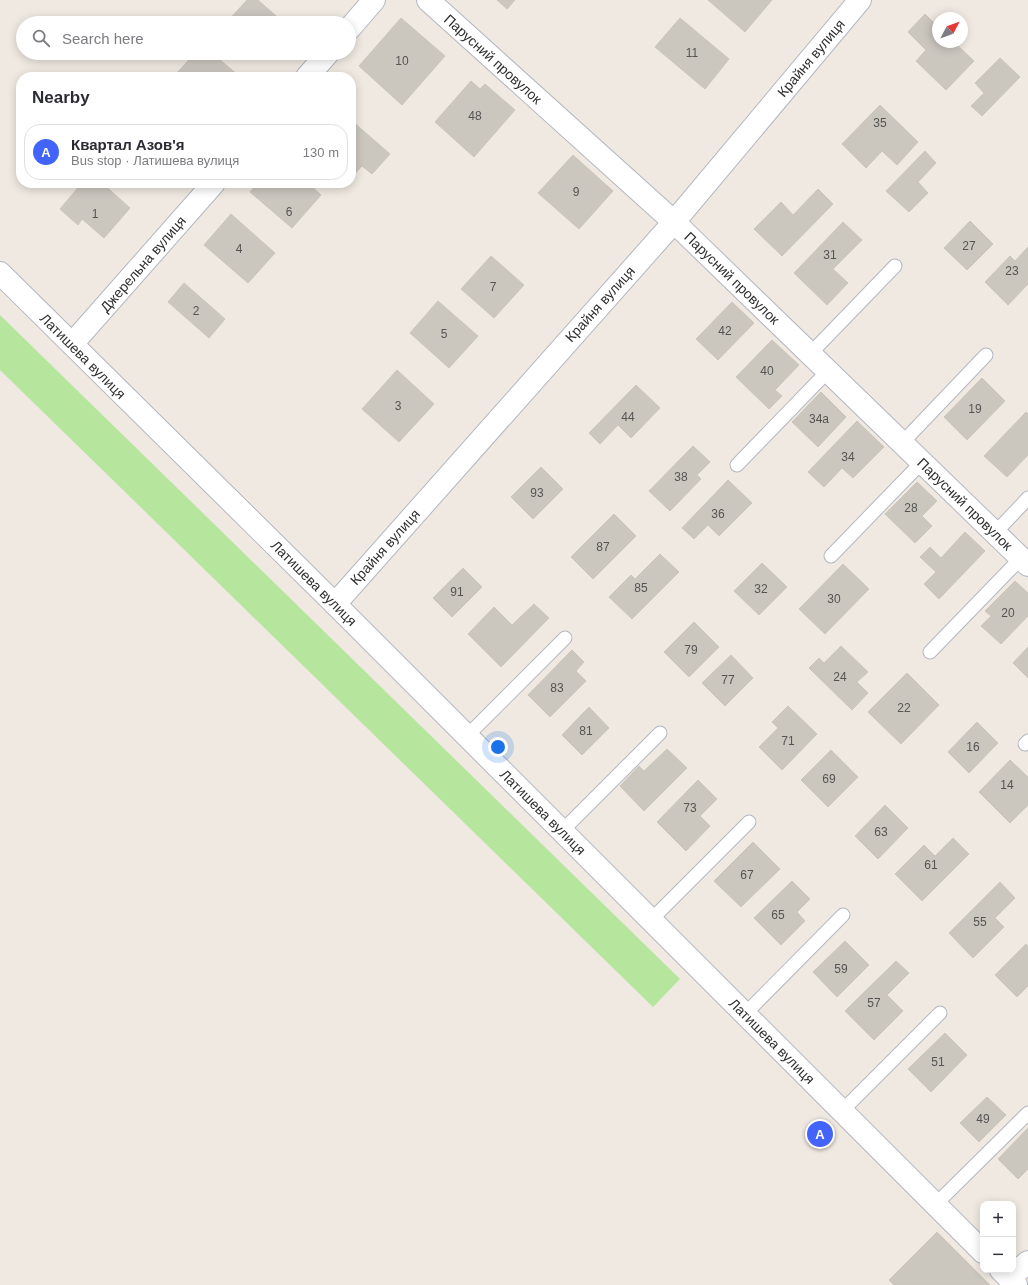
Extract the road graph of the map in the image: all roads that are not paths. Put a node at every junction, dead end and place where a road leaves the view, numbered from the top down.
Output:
1 (374, 0) edge
2 (428, 0) edge
3 (860, 0) edge
4 (356, 21) edge
5 (322, 60) edge
6 (311, 72) edge
7 (210, 188) edge
8 (674, 222) junction
9 (895, 266) dead end
10 (0, 273) edge
11 (72, 344) junction
12 (810, 354) junction
13 (986, 355) dead end
14 (828, 372) junction
15 (902, 443) junction
16 (922, 462) junction
17 (737, 465) dead end
18 (1028, 498) edge
19 (995, 533) junction
20 (831, 556) dead end
21 (1024, 562) edge
22 (334, 604) junction
23 (565, 638) dead end
24 (930, 652) dead end
25 (660, 733) dead end
26 (467, 736) junction
27 (749, 822) dead end
28 (562, 831) junction
29 (843, 916) dead end
30 (651, 920) junction
31 (940, 1013) dead end
32 (745, 1014) junction
33 (842, 1111) junction
34 (1028, 1113) edge
35 (936, 1204) junction
36 (980, 1249) edge
37 (1028, 1262) edge
38 (1009, 1278) edge

1 - 4 street
2 - 8 street, Парусний провулок
3 - 8 street, Крайня вулиця
5 - 6 street
7 - 11 street, Джерельна вулиця
8 - 12 street, Парусний провулок
8 - 22 street, Крайня вулиця
9 - 12 lane
10 - 11 street, Латишева вулиця
11 - 22 street, Латишева вулиця
12 - 14 street, Парусний провулок
13 - 15 lane
14 - 15 street, Парусний провулок
14 - 17 lane
15 - 16 street, Парусний провулок
16 - 19 street, Парусний провулок
16 - 20 lane
18 - 19 lane
19 - 21 street, Парусний провулок
21 - 24 lane
22 - 26 street, Латишева вулиця
23 - 26 lane
25 - 28 lane
26 - 28 street, Латишева вулиця
27 - 30 lane
28 - 30 street, Латишева вулиця
29 - 32 lane
30 - 32 street, Латишева вулиця
31 - 33 lane
32 - 33 street, Латишева вулиця
33 - 35 street, Латишева вулиця
34 - 35 lane
35 - 36 street, Латишева вулиця
37 - 38 street

